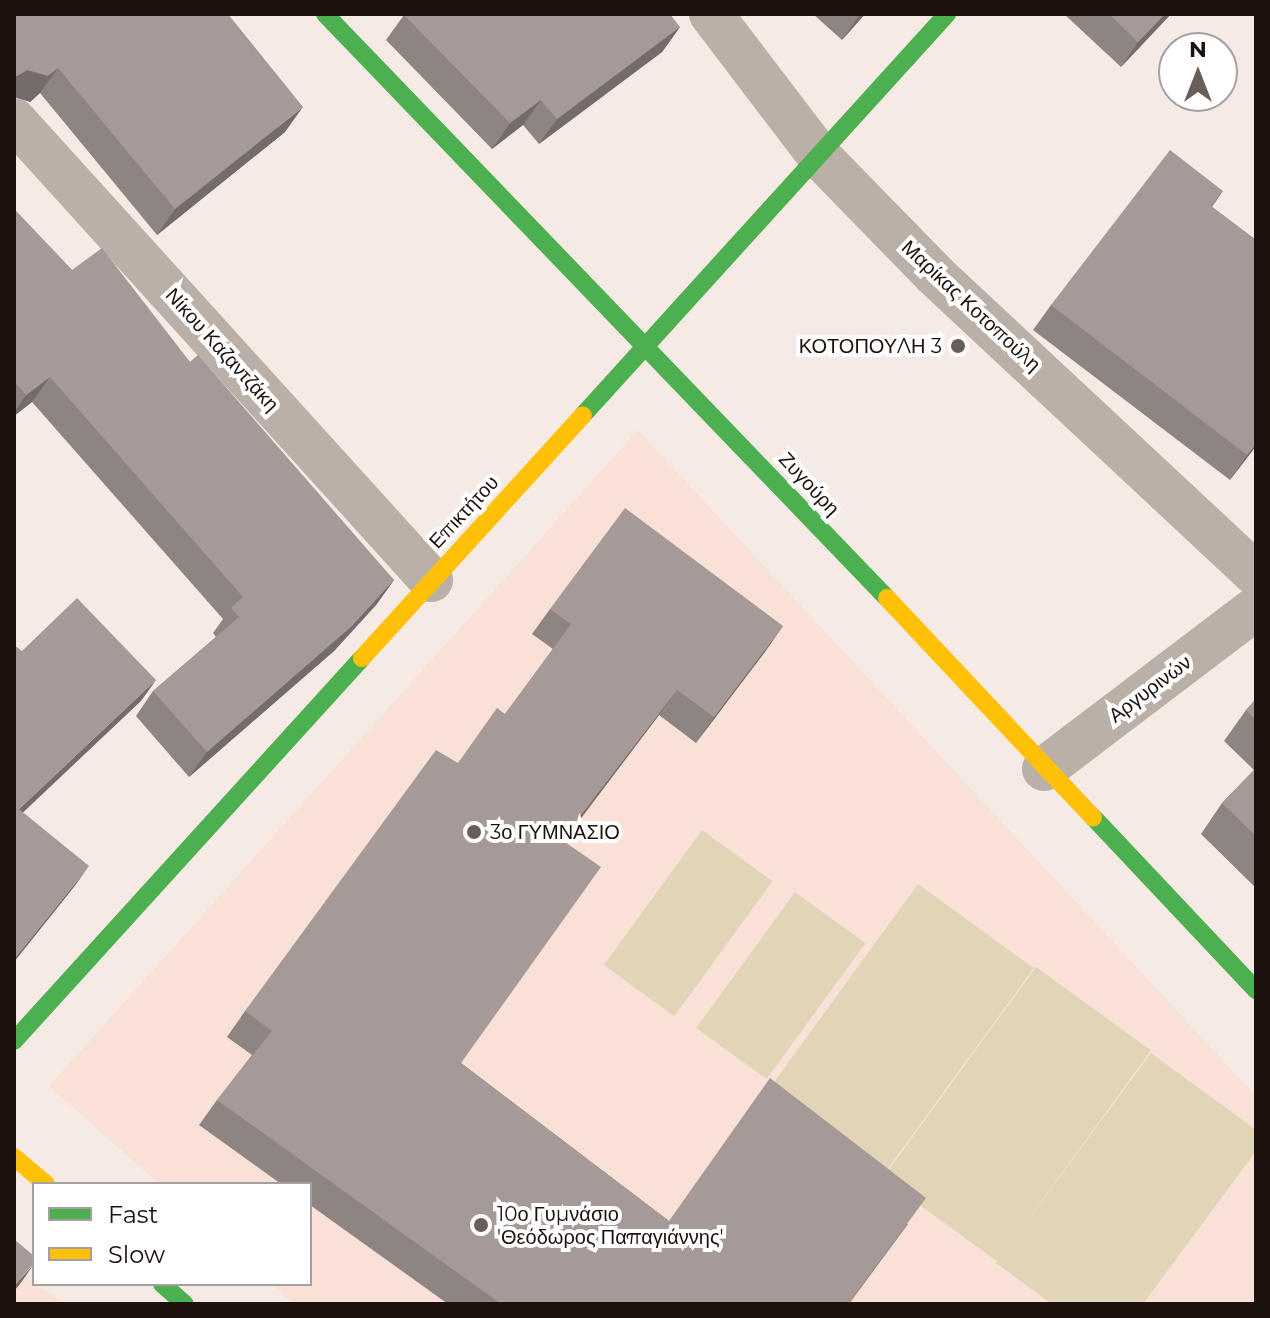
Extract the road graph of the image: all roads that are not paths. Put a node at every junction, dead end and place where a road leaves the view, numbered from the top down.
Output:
1 (325, 14) edge
2 (711, 14) edge
3 (947, 14) edge
4 (14, 120) edge
5 (820, 157) junction
6 (649, 344) junction
7 (1256, 574) edge
8 (431, 580) junction
9 (1256, 608) edge
10 (1044, 769) junction
11 (1256, 990) edge
12 (14, 1041) edge
13 (14, 1157) edge
14 (44, 1182) edge
15 (164, 1286) edge
16 (185, 1304) edge

1 - 6 street, Ζυγούρη
2 - 5 street, Μαρίκας Κοτοπούλη
3 - 5 street, Επικτήτου
4 - 8 street, Νίκου Καζαντζάκη
5 - 6 street, Επικτήτου
5 - 7 street, Μαρίκας Κοτοπούλη
6 - 8 street, Επικτήτου
6 - 10 street, Ζυγούρη
8 - 12 street, Επικτήτου
9 - 10 street, Αργυρινών
10 - 11 street, Ζυγούρη
13 - 14 street
15 - 16 street

